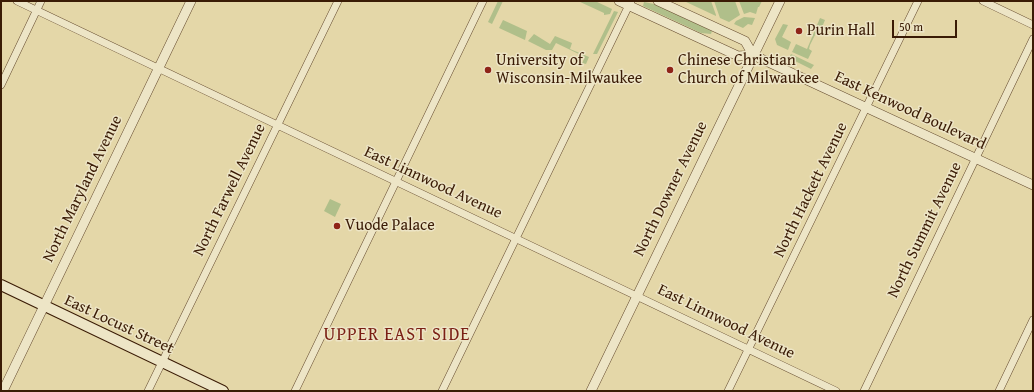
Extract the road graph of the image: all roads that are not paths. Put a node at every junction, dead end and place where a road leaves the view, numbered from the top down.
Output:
1 (18, 1) edge
2 (41, 1) edge
3 (192, 1) edge
4 (338, 1) edge
5 (483, 1) edge
6 (619, 1) edge
7 (658, 1) edge
8 (780, 1) edge
9 (918, 1) edge
10 (982, 1) edge
11 (629, 3) edge
12 (37, 10) junction
13 (1033, 25) edge
14 (1033, 39) edge
15 (753, 55) junction
16 (159, 67) junction
17 (1, 85) edge
18 (866, 108) junction
19 (278, 124) junction
20 (975, 158) junction
21 (397, 181) junction
22 (1033, 185) edge
23 (516, 238) junction
24 (1, 285) edge
25 (637, 295) junction
26 (44, 305) junction
27 (1033, 320) edge
28 (748, 349) junction
29 (162, 361) junction
30 (3, 391) edge
31 (148, 391) edge
32 (223, 391) edge
33 (295, 391) edge
34 (442, 391) edge
35 (591, 391) edge
36 (728, 391) edge
37 (836, 391) edge
38 (864, 391) edge
39 (998, 391) edge

1 - 12 street, East Linnwood Avenue
2 - 12 street
3 - 16 street, North Maryland Avenue
4 - 19 street, North Farwell Avenue
5 - 21 street
6 - 11 street, East Kenwood Boulevard
7 - 15 street, East Kenwood Boulevard
8 - 15 street, North Downer Avenue
9 - 18 street, North Hackett Avenue
10 - 13 street
11 - 15 street, East Kenwood Boulevard
11 - 23 street
12 - 16 street, East Linnwood Avenue
12 - 17 street
14 - 20 street, North Summit Avenue
15 - 18 street, East Kenwood Boulevard
15 - 25 street, North Downer Avenue
16 - 19 street, East Linnwood Avenue
16 - 26 street, North Maryland Avenue
18 - 20 street, East Kenwood Boulevard
18 - 28 street, North Hackett Avenue
19 - 21 street, East Linnwood Avenue
19 - 29 street, North Farwell Avenue
20 - 22 street, East Kenwood Boulevard
20 - 38 street, North Summit Avenue
21 - 23 street, East Linnwood Avenue
21 - 33 street
23 - 25 street, East Linnwood Avenue
23 - 34 street
24 - 26 main road, East Locust Street
25 - 28 street, East Linnwood Avenue
25 - 35 street, North Downer Avenue
26 - 29 main road, East Locust Street
26 - 30 street, North Maryland Avenue
27 - 39 street
28 - 36 street, North Hackett Avenue
28 - 37 street, East Linnwood Avenue
29 - 31 street, North Farwell Avenue
29 - 32 main road, East Locust Street

